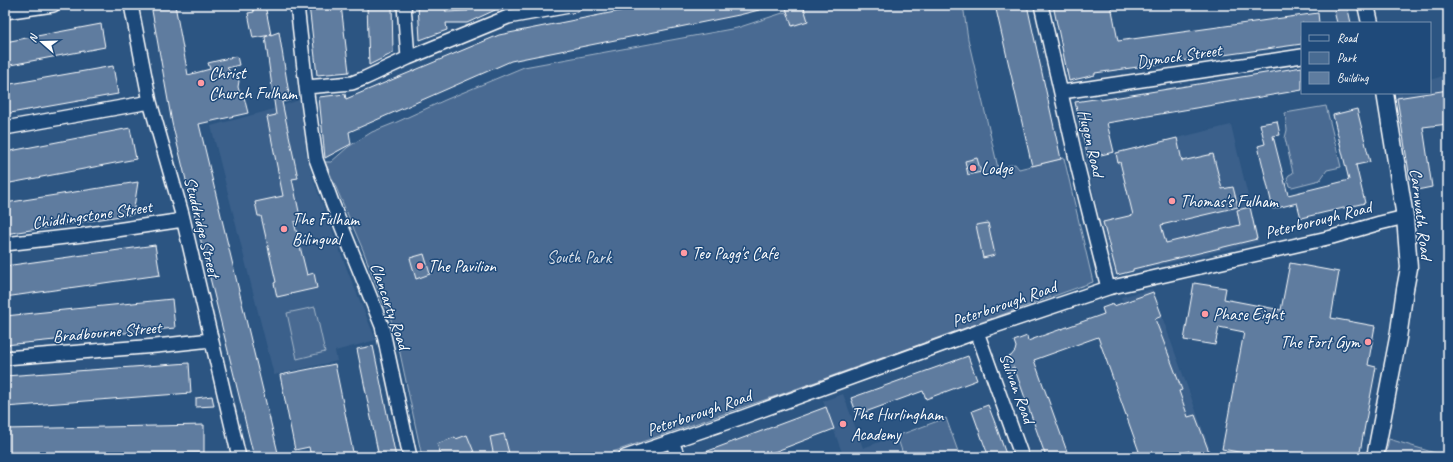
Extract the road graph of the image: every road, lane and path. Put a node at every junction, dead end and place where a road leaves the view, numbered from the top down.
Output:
1 (53, 5) edge
2 (131, 5) edge
3 (297, 5) edge
4 (404, 5) edge
5 (575, 5) edge
6 (1041, 5) edge
7 (1366, 5) edge
8 (508, 11) edge
9 (5, 12) edge
10 (1370, 22) edge
11 (1301, 56) edge
12 (408, 58) junction
13 (306, 87) junction
14 (1062, 92) junction
15 (1385, 94) edge
16 (150, 102) junction
17 (5, 128) edge
18 (1405, 217) junction
19 (183, 220) junction
20 (5, 244) edge
21 (1108, 288) junction
22 (977, 332) junction
23 (211, 340) junction
24 (5, 358) edge
25 (672, 441) junction
26 (239, 457) edge
27 (410, 457) edge
28 (625, 457) edge
29 (678, 457) edge
30 (1022, 457) edge
31 (1375, 457) edge

1 - 9 street
2 - 16 street, Studdridge Street
3 - 13 street, Clancarty Road
4 - 12 street
5 - 8 street
6 - 14 street, Hugon Road
7 - 10 street
8 - 12 street
11 - 14 street, Dymock Street
12 - 13 street
13 - 27 street, Clancarty Road
14 - 21 street, Hugon Road
15 - 18 street, Carnwath Road
16 - 17 street
16 - 19 street, Studdridge Street
18 - 21 street, Peterborough Road
18 - 31 street, Carnwath Road
19 - 20 street, Chiddingstone Street
19 - 23 street, Studdridge Street
21 - 22 street, Peterborough Road
22 - 25 street, Peterborough Road
22 - 30 street, Sulivan Road
23 - 24 street, Bradbourne Street
23 - 26 street, Studdridge Street
25 - 28 street, Peterborough Road
25 - 29 street

